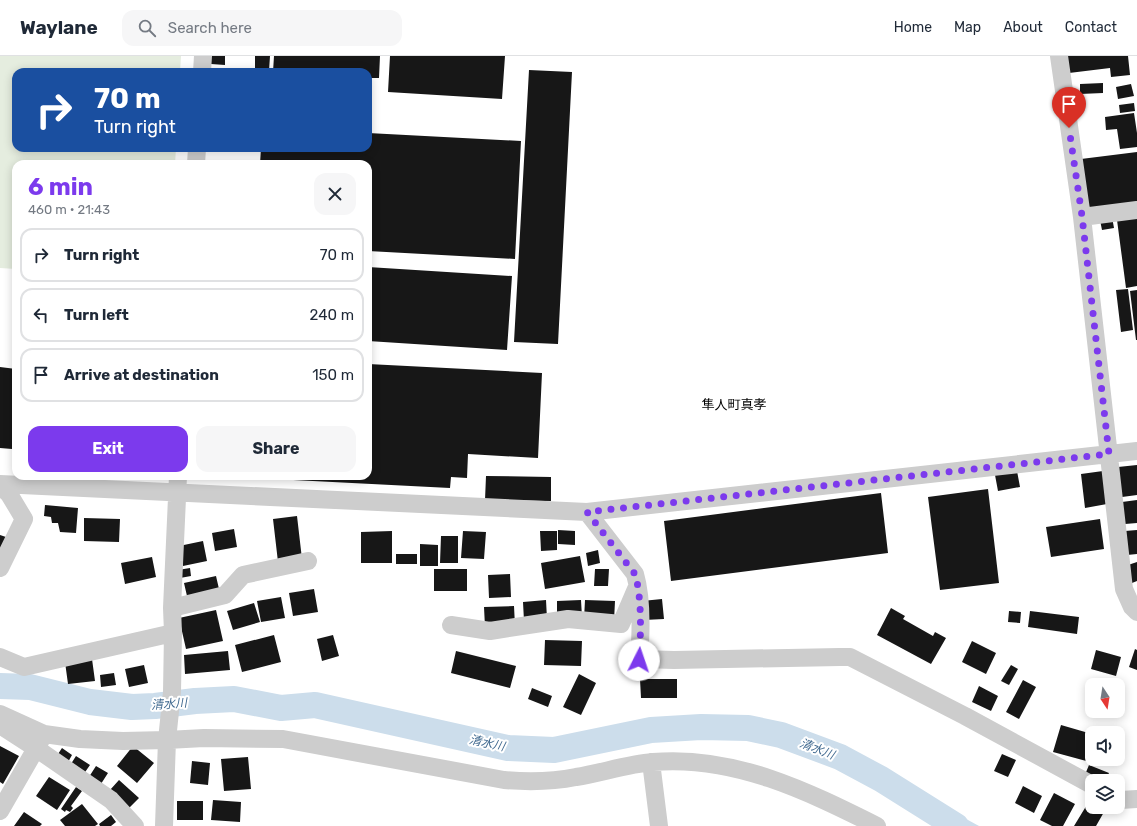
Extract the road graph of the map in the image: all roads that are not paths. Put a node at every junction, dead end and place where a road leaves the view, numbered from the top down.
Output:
1 (203, 56) edge
2 (1059, 56) edge
3 (202, 68) edge
4 (1137, 210) edge
5 (1082, 216) junction
6 (1137, 451) edge
7 (1109, 454) junction
8 (178, 484) edge
9 (0, 485) edge
10 (587, 512) junction
11 (308, 561) dead end
12 (0, 568) edge
13 (638, 585) junction
14 (172, 608) junction
15 (1137, 612) edge
16 (451, 625) dead end
17 (173, 633) junction
18 (0, 657) edge
19 (0, 714) edge
20 (0, 725) edge
21 (167, 740) junction
22 (41, 741) junction
23 (651, 762) junction
24 (1085, 781) edge
25 (1137, 799) edge
26 (1125, 800) edge
27 (0, 811) edge
28 (135, 826) edge
29 (164, 826) edge
30 (659, 826) edge
31 (877, 826) edge

1 - 3 street
2 - 5 street
4 - 5 street
5 - 7 street
6 - 7 street
7 - 10 street
7 - 15 street
8 - 9 street
8 - 10 street
8 - 14 street
9 - 12 street
10 - 13 street
11 - 14 street
13 - 16 street
13 - 24 street
14 - 17 street
17 - 18 street
17 - 21 street
19 - 22 street
20 - 22 street
21 - 22 street
21 - 23 street
21 - 29 street
22 - 27 street
22 - 28 street
23 - 30 street
23 - 31 street
25 - 26 street

